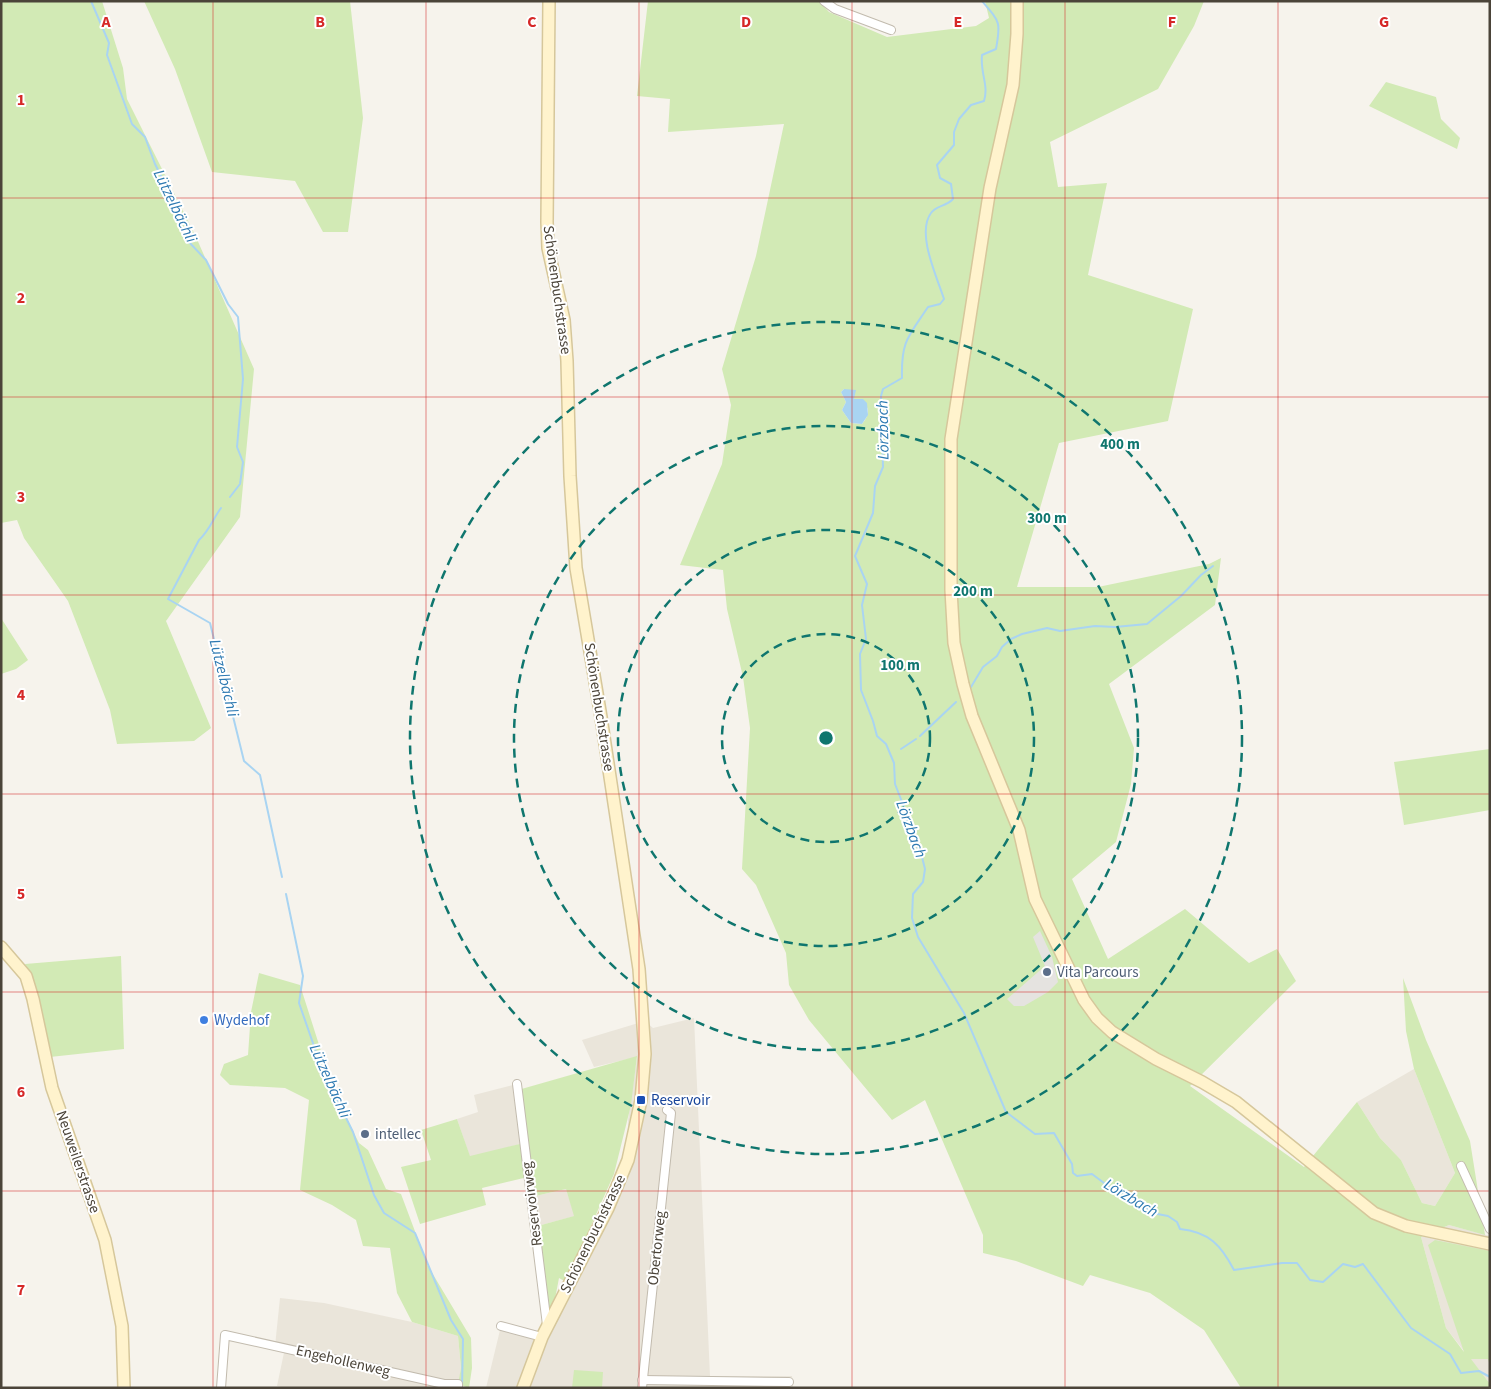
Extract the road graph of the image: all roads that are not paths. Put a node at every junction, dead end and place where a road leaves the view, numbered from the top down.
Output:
1 (549, 1) edge
2 (824, 1) edge
3 (1017, 1) edge
4 (891, 30) dead end
5 (1, 947) edge
6 (517, 1084) dead end
7 (667, 1110) dead end
8 (1461, 1166) dead end
9 (1490, 1229) edge
10 (1490, 1244) edge
11 (548, 1325) junction
12 (501, 1326) dead end
13 (542, 1337) junction
14 (789, 1382) dead end
15 (642, 1384) edge
16 (719, 1385) edge
17 (124, 1388) edge
18 (221, 1388) edge
19 (458, 1388) edge
20 (522, 1388) edge

1 - 11 street, Schönenbuchstrasse
2 - 4 street
3 - 10 street
5 - 17 street, Neuweilerstrasse
6 - 11 street, Reservoirweg
7 - 15 street, Obertorweg
8 - 9 street
11 - 13 street, Schönenbuchstrasse
12 - 13 street
13 - 20 street, Schönenbuchstrasse
14 - 16 street
15 - 16 street
18 - 19 street, Engehollenweg

